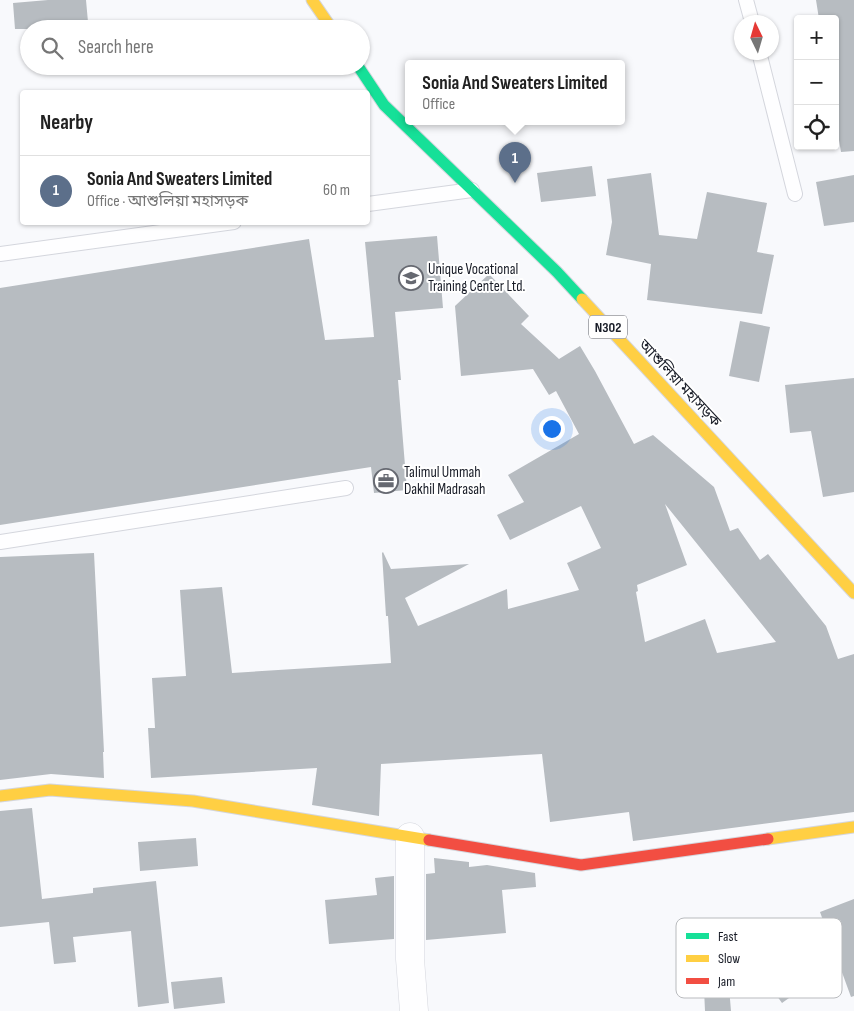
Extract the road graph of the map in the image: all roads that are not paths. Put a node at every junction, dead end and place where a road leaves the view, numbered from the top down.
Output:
1 (746, 0) edge
2 (317, 1) edge
3 (750, 15) edge
4 (327, 20) edge
5 (761, 60) edge
6 (364, 75) edge
7 (472, 190) junction
8 (796, 194) dead end
9 (370, 204) edge
10 (212, 225) edge
11 (0, 254) edge
12 (346, 488) dead end
13 (0, 542) edge
14 (854, 593) edge
15 (0, 796) edge
16 (854, 827) edge
17 (410, 837) junction
18 (414, 1011) edge

1 - 3 lane
2 - 4 main road
5 - 8 lane
6 - 7 main road, আশুলিয়া মহাসড়ক / N302
7 - 9 lane
7 - 14 main road, আশুলিয়া মহাসড়ক / N302
10 - 11 lane
12 - 13 lane
15 - 17 main road
16 - 17 main road
17 - 18 street

